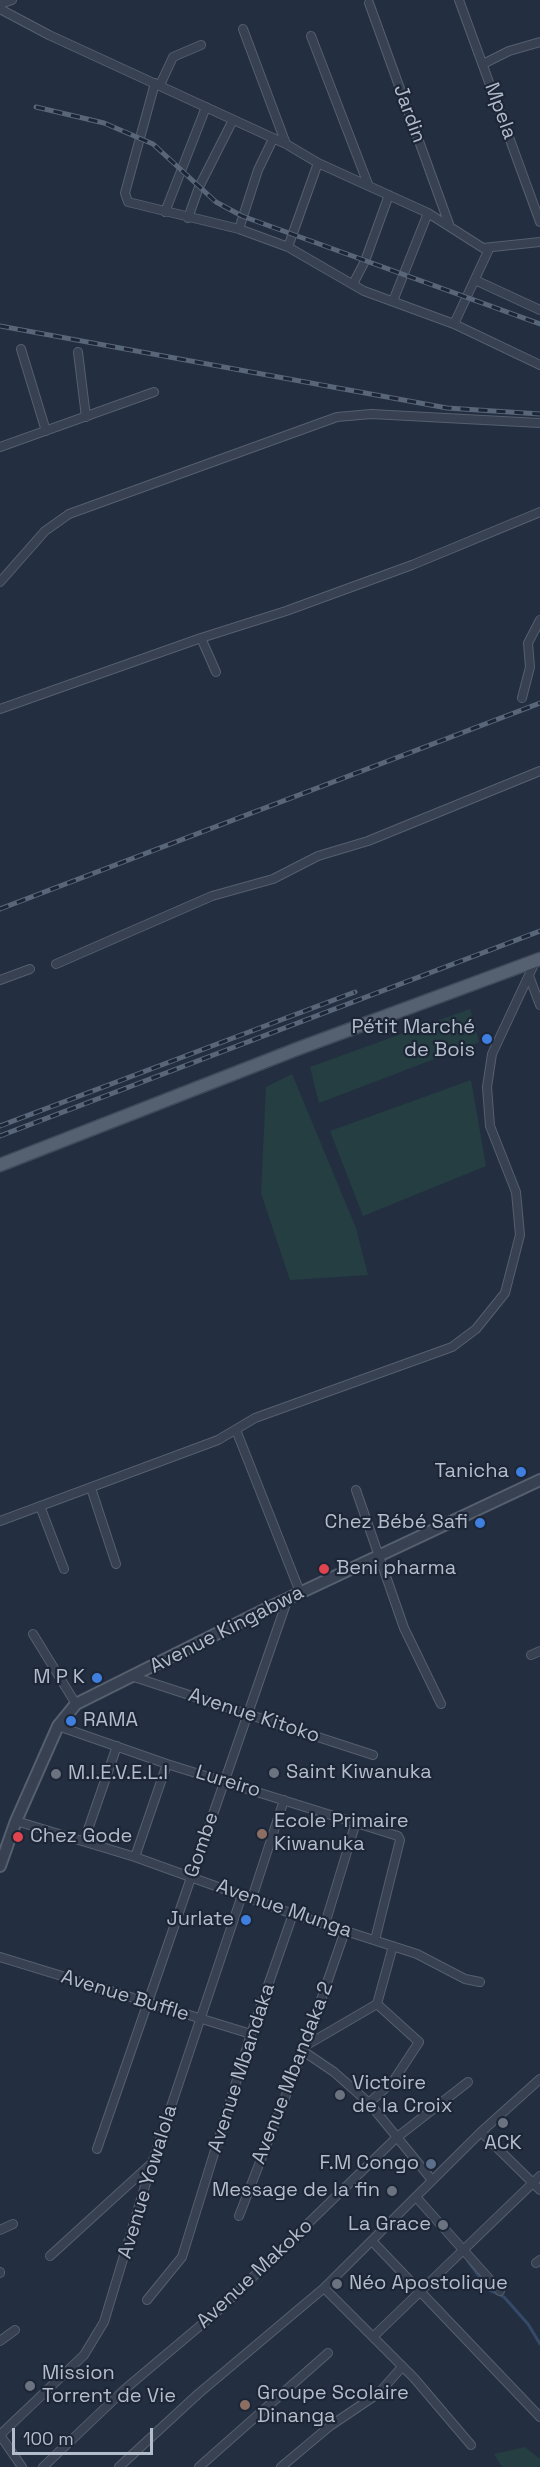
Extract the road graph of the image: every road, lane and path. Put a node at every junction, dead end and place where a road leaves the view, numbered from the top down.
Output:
1 (12, 0) edge
2 (459, 0) edge
3 (369, 3) dead end
4 (0, 4) edge
5 (0, 9) edge
6 (243, 29) dead end
7 (311, 36) dead end
8 (540, 42) edge
9 (201, 45) dead end
10 (483, 64) junction
11 (158, 84) junction
12 (206, 107) junction
13 (233, 120) junction
14 (273, 139) junction
15 (286, 144) junction
16 (318, 163) junction
17 (368, 184) junction
18 (389, 195) junction
19 (165, 212) junction
20 (428, 213) junction
21 (188, 218) junction
22 (540, 222) edge
23 (448, 224) junction
24 (239, 229) junction
25 (540, 242) edge
26 (288, 248) junction
27 (489, 249) junction
28 (475, 280) junction
29 (353, 284) junction
30 (393, 301) junction
31 (540, 310) edge
32 (454, 324) junction
33 (21, 349) dead end
34 (78, 352) dead end
35 (540, 364) edge
36 (154, 392) dead end
37 (86, 417) junction
38 (540, 423) edge
39 (46, 431) junction
40 (0, 447) edge
41 (540, 512) edge
42 (0, 582) edge
43 (540, 621) edge
44 (201, 638) junction
45 (216, 672) dead end
46 (522, 698) dead end
47 (0, 709) edge
48 (540, 771) edge
49 (538, 959) edge
50 (56, 964) dead end
51 (30, 969) dead end
52 (529, 976) junction
53 (0, 980) edge
54 (540, 1005) edge
55 (0, 1165) edge
56 (236, 1430) junction
57 (540, 1480) edge
58 (91, 1488) junction
59 (356, 1490) dead end
60 (40, 1506) junction
61 (0, 1521) edge
62 (378, 1555) junction
63 (116, 1564) dead end
64 (64, 1569) dead end
65 (300, 1592) junction
66 (288, 1598) junction
67 (33, 1634) dead end
68 (540, 1651) edge
69 (531, 1655) dead end
70 (134, 1677) junction
71 (76, 1704) junction
72 (441, 1704) dead end
73 (248, 1715) junction
74 (58, 1726) junction
75 (117, 1746) junction
76 (373, 1755) dead end
77 (167, 1764) junction
78 (225, 1781) junction
79 (284, 1800) junction
80 (16, 1821) junction
81 (356, 1822) junction
82 (84, 1841) junction
83 (135, 1857) junction
84 (0, 1866) edge
85 (191, 1876) junction
86 (242, 1895) junction
87 (252, 1898) junction
88 (293, 1914) junction
89 (325, 1924) junction
90 (345, 1930) junction
91 (375, 1940) junction
92 (393, 1946) junction
93 (0, 1957) edge
94 (480, 1982) dead end
95 (147, 2003) junction
96 (377, 2004) junction
97 (201, 2020) junction
98 (250, 2034) junction
99 (304, 2048) junction
100 (540, 2079) edge
101 (468, 2082) dead end
102 (369, 2103) junction
103 (481, 2132) junction
104 (396, 2138) junction
105 (97, 2149) dead end
106 (152, 2163) junction
107 (540, 2176) edge
108 (432, 2180) junction
109 (533, 2183) junction
110 (540, 2190) edge
111 (416, 2197) junction
112 (239, 2216) dead end
113 (13, 2223) dead end
114 (0, 2230) edge
115 (372, 2241) junction
116 (463, 2248) junction
117 (50, 2256) dead end
118 (324, 2288) junction
119 (500, 2291) dead end
120 (419, 2293) junction
121 (147, 2300) dead end
122 (15, 2330) dead end
123 (374, 2336) junction
124 (0, 2341) edge
125 (328, 2353) dead end
126 (402, 2367) junction
127 (540, 2418) edge
128 (0, 2435) edge
129 (471, 2445) dead end
130 (22, 2467) edge
131 (43, 2467) edge
132 (119, 2467) edge
133 (199, 2467) edge
134 (281, 2467) edge

1 - 4 street
2 - 10 street, Mpela
3 - 23 street, Jardin
5 - 11 street
6 - 15 street
7 - 17 street
8 - 10 street
9 - 11 street
10 - 22 street, Mpela
11 - 12 street
11 - 19 street
12 - 13 street
12 - 19 street
13 - 14 street
13 - 21 street
14 - 15 street
14 - 24 street
15 - 16 street
16 - 17 street
16 - 26 street
17 - 18 street
18 - 20 street
18 - 29 street
19 - 21 street
20 - 23 street
20 - 30 street
21 - 24 street
23 - 27 street
24 - 26 street
25 - 27 street
26 - 29 street
27 - 28 street
28 - 31 street
28 - 32 street
29 - 30 street
30 - 32 street
32 - 35 street
33 - 39 street
34 - 37 street
36 - 37 street
37 - 39 street
38 - 42 street
39 - 40 street
41 - 44 street
43 - 46 street
44 - 45 street
44 - 47 street
48 - 50 street
49 - 52 street
49 - 55 main road
51 - 53 street
52 - 54 street
52 - 56 street
56 - 58 street
56 - 65 street
57 - 62 street, Avenue Kingabwa
58 - 60 street
58 - 63 street
59 - 62 street
60 - 61 street
60 - 64 street
62 - 65 street, Avenue Kingabwa
62 - 72 street
65 - 66 street, Avenue Kingabwa
66 - 70 street, Avenue Kingabwa
66 - 73 street, Gombe
67 - 71 street
68 - 69 street
70 - 71 street, Avenue Kingabwa
70 - 73 street, Avenue Kitoko
71 - 74 street, Avenue Kingabwa
73 - 76 street, Avenue Kitoko
73 - 78 street, Gombe
74 - 75 street, Lureiro
74 - 80 street, Avenue Kingabwa
75 - 77 street, Lureiro
75 - 82 street
77 - 78 street, Lureiro
77 - 83 street
78 - 79 street, Lureiro
78 - 85 street, Gombe
79 - 81 street, Lureiro
79 - 87 street
80 - 82 street, Avenue Munga
80 - 84 street, Avenue Kingabwa
81 - 89 street
81 - 91 street, Lureiro
82 - 83 street, Avenue Munga
83 - 85 street, Avenue Munga
85 - 86 street, Avenue Munga
85 - 95 street, Gombe
86 - 87 street, Avenue Munga
86 - 97 street, Avenue Yowalola
87 - 88 street, Avenue Munga
88 - 89 street, Avenue Munga
88 - 98 street, Avenue Mbandaka
89 - 90 street, Avenue Munga
90 - 91 street, Avenue Munga
90 - 99 street, Avenue Mbandaka 2
91 - 92 street, Avenue Munga
92 - 94 street, Avenue Munga
92 - 96 street
93 - 95 street, Avenue Buffle
95 - 97 street, Avenue Buffle
95 - 105 street, Gombe
96 - 99 street
96 - 102 street
97 - 98 street, Avenue Buffle
97 - 106 street, Avenue Yowalola
98 - 121 street, Avenue Mbandaka
99 - 102 street
99 - 112 street, Avenue Mbandaka 2
100 - 103 street
101 - 104 street, Avenue Makoko
102 - 104 street
103 - 108 street
103 - 109 street
104 - 108 street
104 - 131 street, Avenue Makoko
106 - 117 street
106 - 128 street, Avenue Yowalola
107 - 109 street
108 - 111 street
109 - 110 street
109 - 116 street
111 - 115 street
111 - 116 street
113 - 114 street
115 - 118 street
115 - 120 street
116 - 119 street
116 - 120 street
118 - 123 street
118 - 132 street
120 - 123 street
120 - 127 street
122 - 124 street
123 - 126 street
125 - 133 street
126 - 129 street
126 - 134 street
128 - 130 street

